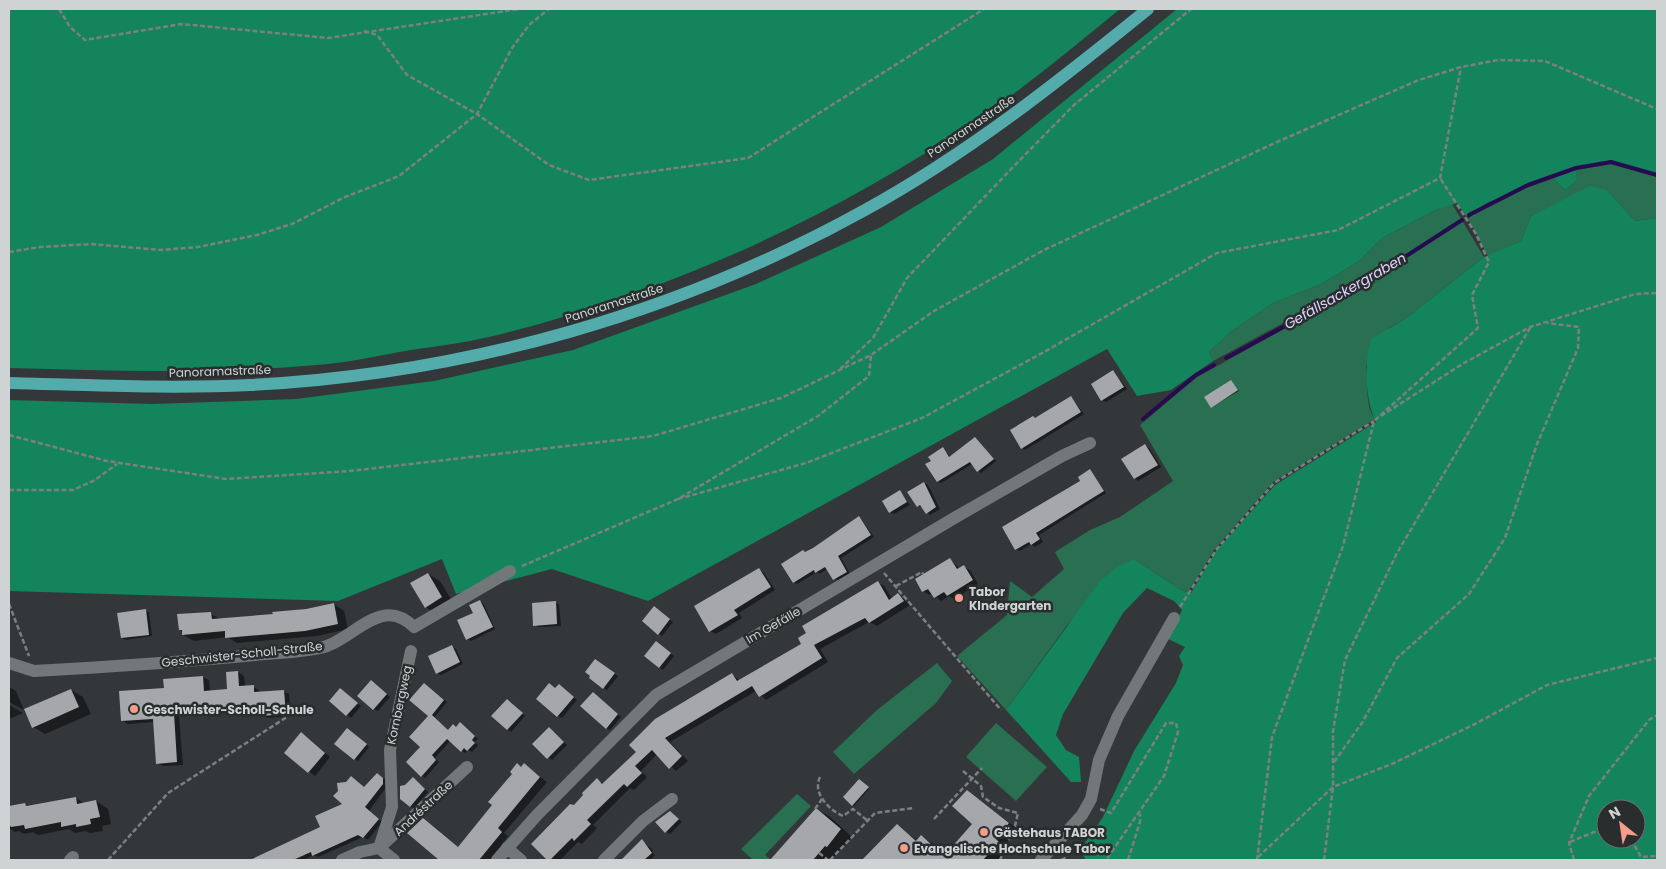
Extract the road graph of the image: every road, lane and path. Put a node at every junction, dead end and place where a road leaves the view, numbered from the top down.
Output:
1 (59, 9) edge
2 (519, 9) edge
3 (549, 9) edge
4 (984, 9) edge
5 (1148, 9) edge
6 (1191, 9) edge
7 (364, 31) junction
8 (1461, 67) junction
9 (1657, 109) edge
10 (477, 114) junction
11 (1440, 178) junction
12 (9, 252) edge
13 (1657, 293) edge
14 (1545, 323) junction
15 (1530, 327) junction
16 (871, 355) junction
17 (838, 371) junction
18 (9, 383) edge
19 (1374, 421) junction
20 (9, 435) edge
21 (1090, 443) dead end
22 (118, 463) junction
23 (9, 490) edge
24 (678, 499) junction
25 (877, 564) junction
26 (510, 571) joint
27 (923, 574) dead end
28 (896, 586) junction
29 (9, 604) edge
30 (1174, 618) joint
31 (411, 650) dead end
32 (1657, 658) edge
33 (9, 663) edge
34 (34, 671) junction
35 (1001, 710) dead end
36 (1657, 715) edge
37 (287, 717) dead end
38 (1333, 763) junction
39 (467, 767) dead end
40 (982, 768) dead end
41 (963, 771) dead end
42 (820, 777) dead end
43 (973, 778) junction
44 (1333, 787) junction
45 (672, 799) dead end
46 (822, 799) junction
47 (914, 808) dead end
48 (815, 809) dead end
49 (1100, 809) dead end
50 (1140, 813) junction
51 (934, 819) dead end
52 (868, 820) junction
53 (1596, 832) edge
54 (1569, 842) junction
55 (379, 848) junction
56 (507, 848) junction
57 (1637, 849) edge
58 (819, 853) dead end
59 (1657, 856) edge
60 (1067, 857) dead end
61 (1257, 859) edge
62 (108, 860) edge
63 (342, 860) edge
64 (394, 860) edge
65 (496, 860) edge
66 (520, 860) edge
67 (604, 860) edge
68 (829, 860) edge
69 (1000, 860) edge
70 (1041, 860) edge
71 (1061, 860) edge
72 (1106, 860) edge
73 (1128, 860) edge
74 (1324, 860) edge
75 (1574, 860) edge

1 - 7 path
2 - 7 path
3 - 10 path
4 - 10 path
5 - 18 main road, Panoramastraße
6 - 17 path
7 - 10 path
8 - 9 path
8 - 11 path
8 - 16 path
10 - 12 path
11 - 19 path
11 - 24 path
13 - 14 path
14 - 15 path
14 - 38 path
15 - 19 path
15 - 38 path
16 - 17 path
16 - 24 path
17 - 22 path
19 - 30 path
19 - 61 path
20 - 22 path
21 - 25 street, Im Gefälle
22 - 23 path
24 - 26 path
25 - 28 path
25 - 56 street, Im Gefälle
26 - 34 street, Geschwister-Scholl-Straße
27 - 28 path
28 - 35 path
29 - 34 path
30 - 70 street
31 - 55 street, Kornbergweg
32 - 44 path
33 - 34 street, Geschwister-Scholl-Straße
36 - 54 path
37 - 62 path
38 - 44 path
39 - 55 street, Andréstraße
40 - 43 path
41 - 43 path
42 - 46 path
43 - 51 path
43 - 69 path
44 - 61 path
44 - 74 path
45 - 67 street
46 - 48 path
46 - 52 path
47 - 52 path
49 - 50 path
50 - 72 path
50 - 73 path
52 - 68 path
53 - 54 path
54 - 75 path
55 - 63 street, Andréstraße
55 - 64 street
56 - 65 street, Im Gefälle
56 - 66 street
57 - 59 path
58 - 68 path
60 - 71 path

